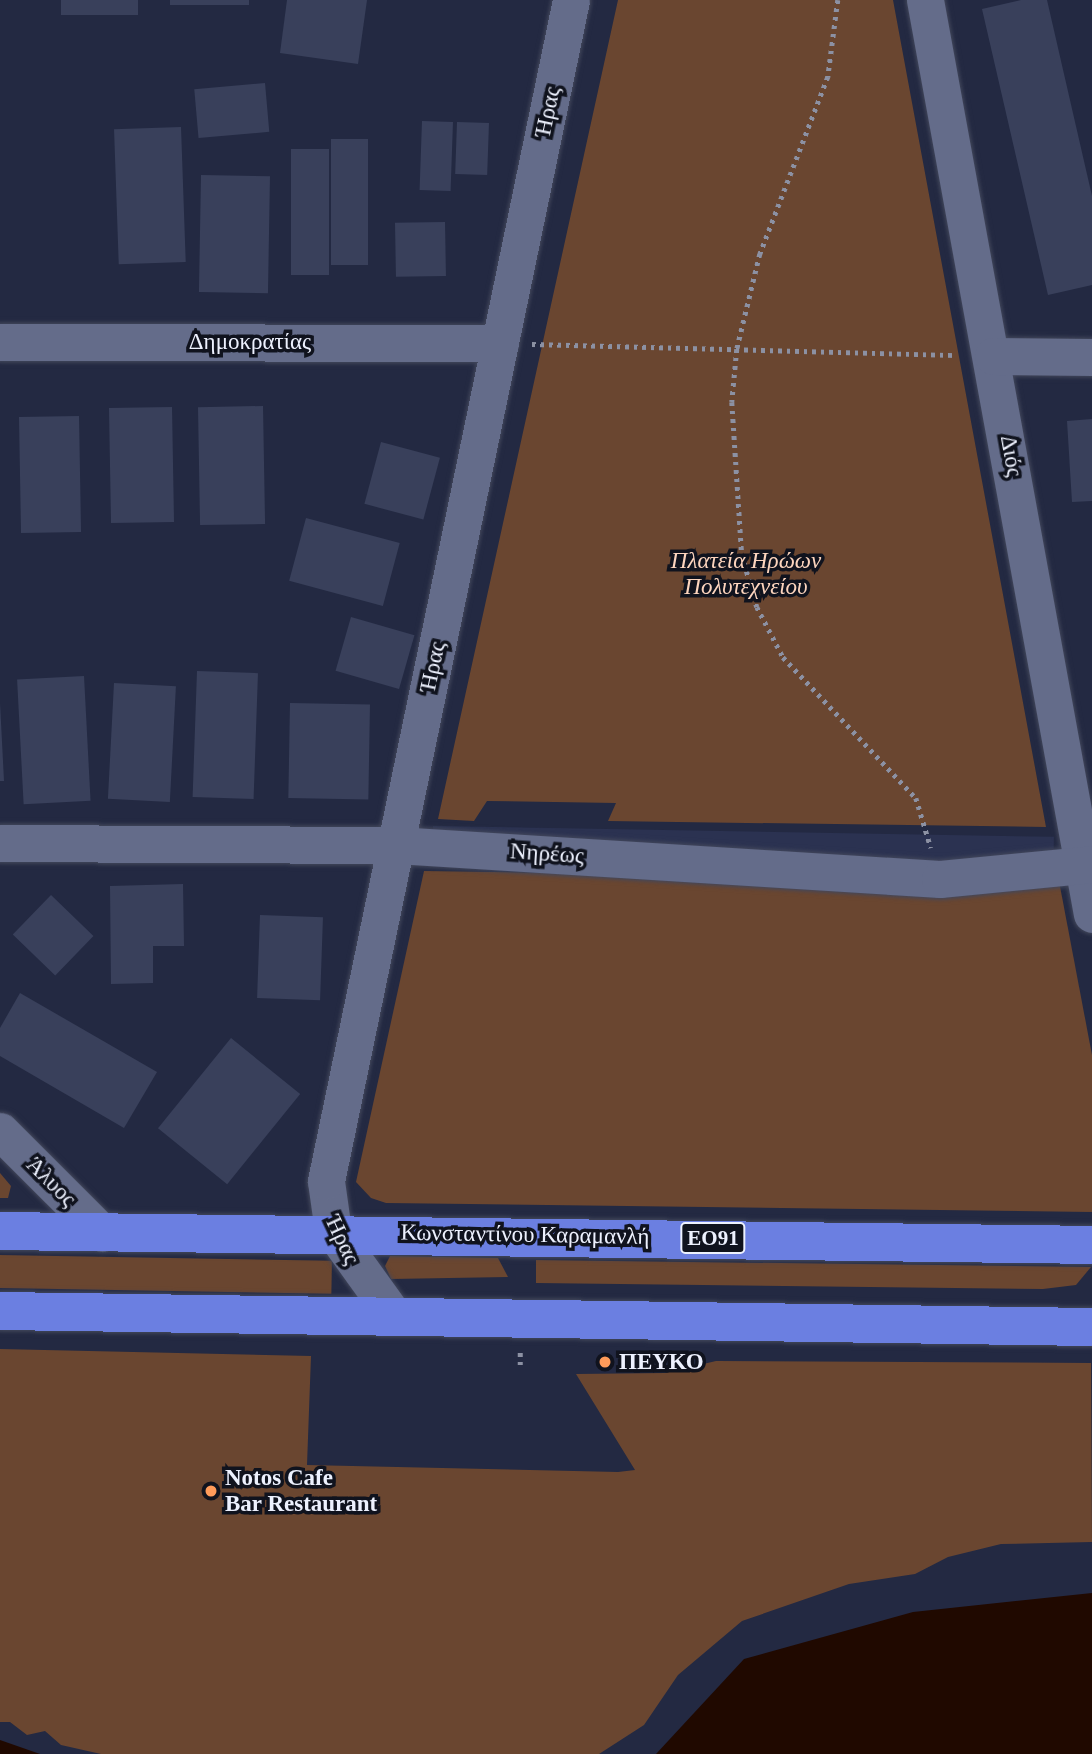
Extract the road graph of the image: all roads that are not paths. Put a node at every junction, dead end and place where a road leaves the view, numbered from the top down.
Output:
1 (571, 0) edge
2 (925, 0) edge
3 (0, 342) edge
4 (500, 343) junction
5 (993, 356) junction
6 (1092, 357) edge
7 (0, 843) edge
8 (396, 845) junction
9 (1088, 864) edge
10 (1092, 914) edge
11 (0, 1131) edge
12 (0, 1231) edge
13 (333, 1231) junction
14 (102, 1233) junction
15 (1092, 1245) edge
16 (0, 1311) edge
17 (394, 1316) junction
18 (1086, 1321) edge

1 - 4 street, Ήρας
2 - 5 street, Διός
3 - 4 street, Δημοκρατίας
4 - 8 street, Ήρας
5 - 6 street
5 - 9 street, Διός
7 - 8 street, Νηρέως
8 - 9 street, Νηρέως
8 - 13 street, Ήρας
9 - 10 street, Διός
11 - 14 street, Άλυος
12 - 14 highway, Κωνσταντίνου Καραμανλή / ΕΟ91
13 - 14 highway, Κωνσταντίνου Καραμανλή / ΕΟ91
13 - 15 highway, Κωνσταντίνου Καραμανλή / ΕΟ91
13 - 17 street, Ήρας
16 - 17 highway
17 - 18 highway

